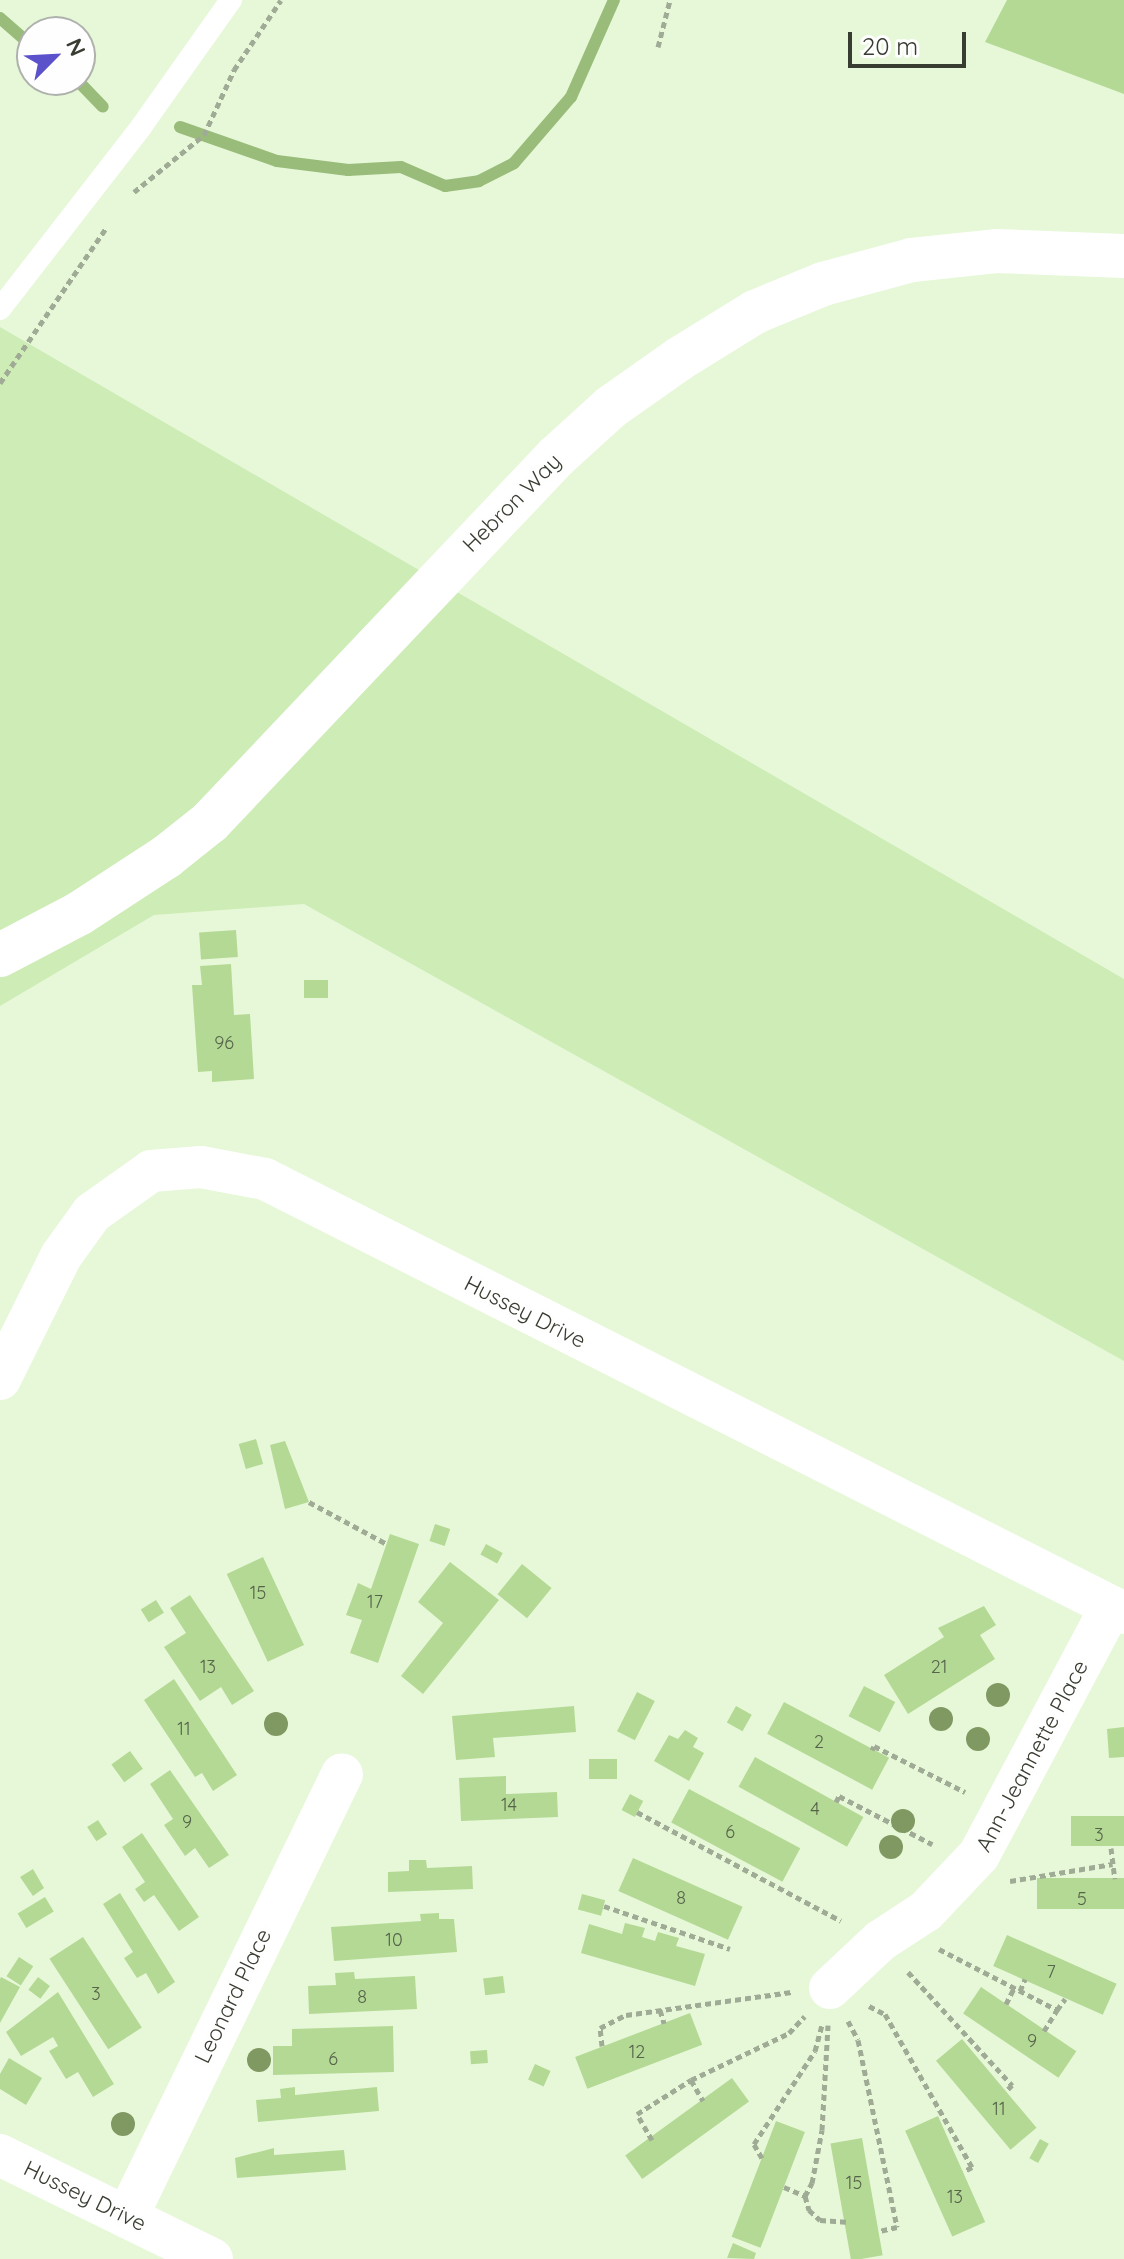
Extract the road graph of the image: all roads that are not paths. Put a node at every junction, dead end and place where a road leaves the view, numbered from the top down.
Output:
1 (231, 0) edge
2 (1124, 256) edge
3 (0, 309) edge
4 (0, 955) edge
5 (0, 1379) edge
6 (1118, 1610) edge
7 (342, 1775) dead end
8 (830, 1988) road end
9 (0, 2155) edge
10 (127, 2217) junction
11 (212, 2259) edge

1 - 3 lane
2 - 4 street, Hebron Way
5 - 6 street, Hussey Drive
6 - 8 street, Ann-Jeannette Place
7 - 10 street, Leonard Place
9 - 10 street, Hussey Drive
10 - 11 street, Hussey Drive

